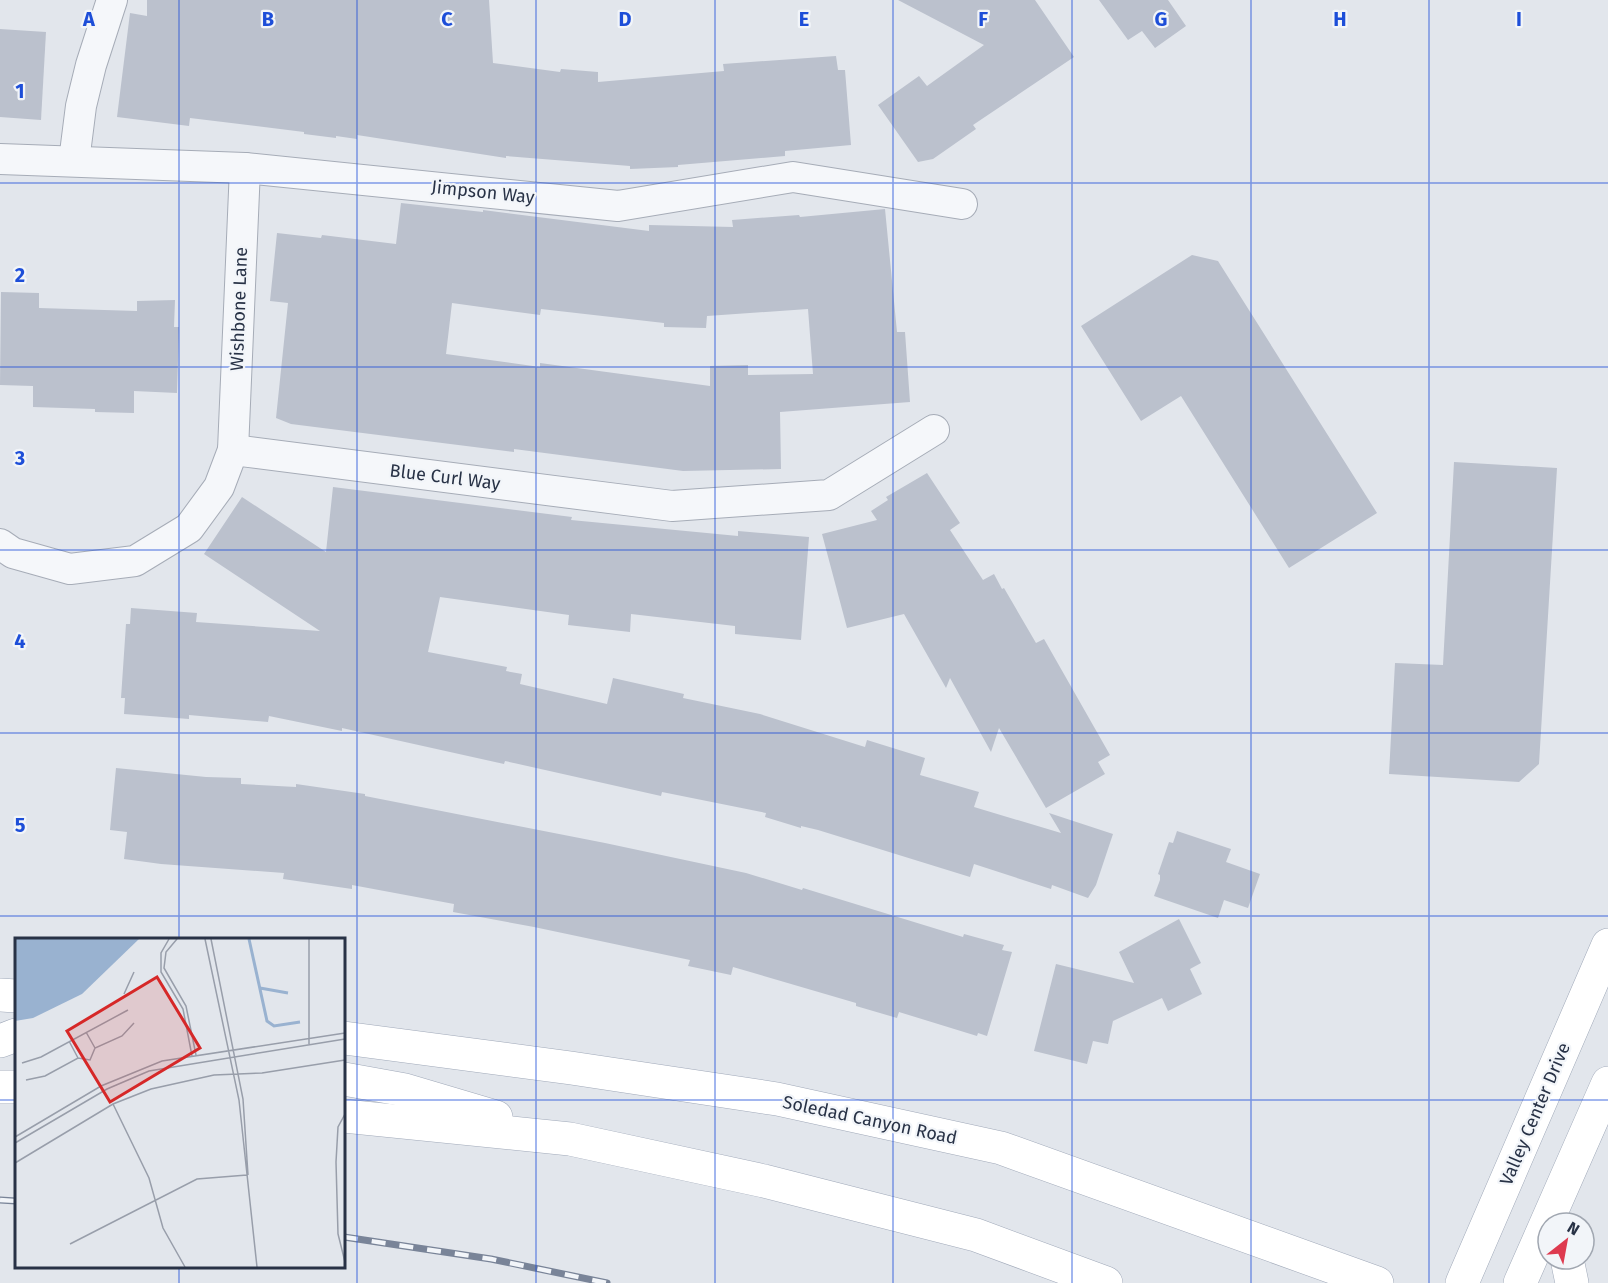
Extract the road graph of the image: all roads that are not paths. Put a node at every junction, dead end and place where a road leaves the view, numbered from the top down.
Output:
1 (112, 0) edge
2 (0, 159) edge
3 (74, 161) junction
4 (245, 168) junction
5 (962, 204) dead end
6 (934, 430) dead end
7 (233, 450) junction
8 (0, 544) edge
9 (1608, 945) edge
10 (15, 1035) edge
11 (345, 1038) edge
12 (0, 1041) edge
13 (345, 1080) edge
14 (1608, 1083) edge
15 (0, 1086) edge
16 (15, 1087) edge
17 (345, 1116) edge
18 (570, 1139) junction
19 (1565, 1179) junction
20 (1565, 1211) edge
21 (1106, 1283) edge
22 (1377, 1283) edge
23 (1462, 1283) edge
24 (1520, 1283) edge

1 - 3 street
2 - 3 street, Jimpson Way
3 - 4 street, Jimpson Way
4 - 5 street, Jimpson Way
4 - 7 street, Wishbone Lane
6 - 7 street, Blue Curl Way
7 - 8 street
9 - 23 main road, Valley Center Drive
10 - 12 main road
11 - 22 main road, Soledad Canyon Road
13 - 18 main road
14 - 19 main road
15 - 16 main road
17 - 18 main road
18 - 21 main road
19 - 20 main road
19 - 24 main road

